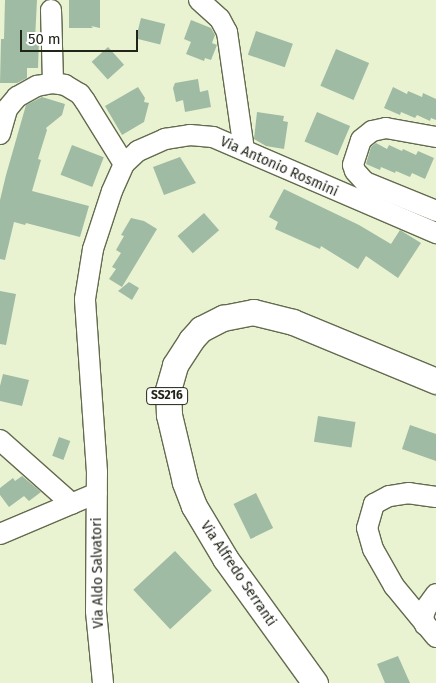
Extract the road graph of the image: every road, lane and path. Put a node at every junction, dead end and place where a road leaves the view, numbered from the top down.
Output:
1 (198, 0) edge
2 (51, 10) dead end
3 (52, 84) junction
4 (2, 121) edge
5 (436, 137) edge
6 (244, 150) junction
7 (124, 164) junction
8 (436, 211) edge
9 (436, 233) edge
10 (436, 381) edge
11 (0, 440) edge
12 (97, 493) junction
13 (436, 497) edge
14 (72, 504) junction
15 (0, 534) edge
16 (436, 594) edge
17 (430, 631) edge
18 (103, 683) edge
19 (315, 683) edge

1 - 6 street
2 - 3 street
3 - 4 street
3 - 7 street
5 - 8 street
6 - 7 street, Via Antonio Rosmini
6 - 9 street, Via Antonio Rosmini
7 - 12 street, Via Antonio Rosmini
10 - 19 main road, Via Alfredo Serranti / SS216
11 - 14 street
12 - 14 street
12 - 18 street, Via Aldo Salvatori
13 - 17 street
14 - 15 street
16 - 17 street

